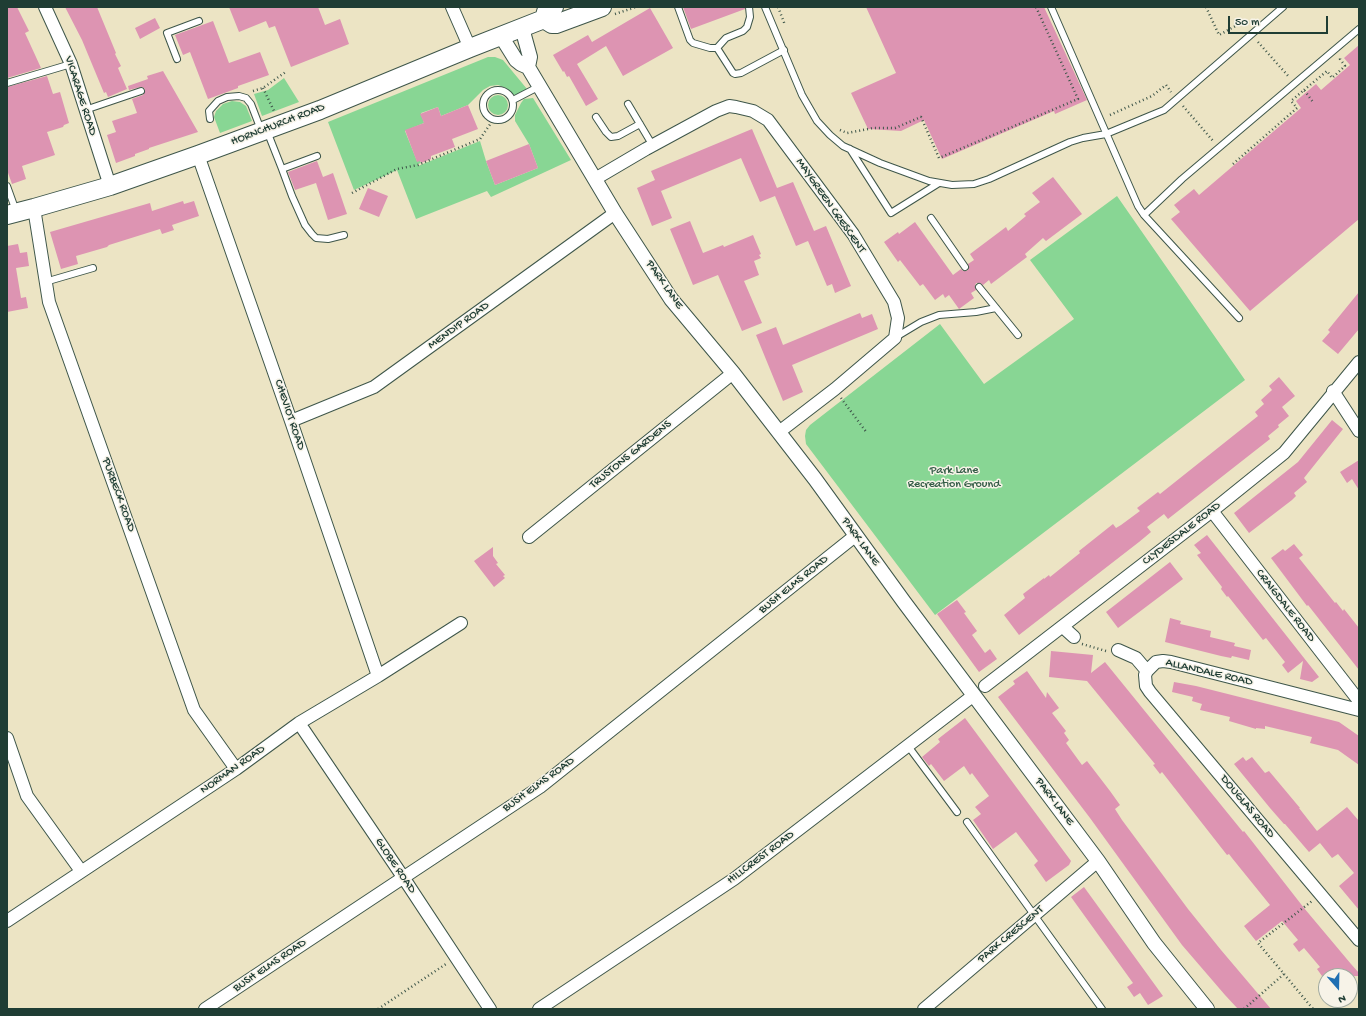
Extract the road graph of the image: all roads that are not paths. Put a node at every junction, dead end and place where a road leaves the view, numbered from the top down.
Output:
1 (46, 7) edge
2 (452, 7) edge
3 (602, 7) edge
4 (678, 7) edge
5 (749, 7) edge
6 (765, 7) edge
7 (1051, 7) edge
8 (1283, 7) edge
9 (547, 11) edge
10 (199, 21) dead end
11 (522, 28) junction
12 (1359, 29) edge
13 (501, 36) junction
14 (470, 48) junction
15 (717, 48) junction
16 (784, 50) junction
17 (177, 59) dead end
18 (71, 64) junction
19 (528, 67) junction
20 (7, 83) edge
21 (540, 86) junction
22 (141, 91) dead end
23 (513, 100) junction
24 (628, 104) dead end
25 (85, 110) junction
26 (596, 117) dead end
27 (210, 119) dead end
28 (640, 124) junction
29 (269, 128) junction
30 (1106, 134) junction
31 (652, 146) junction
32 (850, 149) junction
33 (198, 155) junction
34 (317, 156) dead end
35 (282, 169) junction
36 (595, 179) junction
37 (939, 183) junction
38 (7, 186) edge
39 (110, 186) junction
40 (34, 208) junction
41 (12, 214) edge
42 (616, 214) junction
43 (1144, 215) junction
44 (931, 218) dead end
45 (344, 235) dead end
46 (964, 267) dead end
47 (93, 268) dead end
48 (45, 282) junction
49 (979, 287) dead end
50 (996, 308) junction
51 (1239, 318) dead end
52 (1018, 335) dead end
53 (895, 338) junction
54 (1359, 362) edge
55 (733, 373) junction
56 (1333, 391) junction
57 (291, 421) junction
58 (1359, 431) edge
59 (779, 432) junction
60 (1212, 511) junction
61 (855, 536) junction
62 (529, 537) dead end
63 (461, 623) dead end
64 (1118, 650) road end
65 (1147, 670) junction
66 (378, 676) junction
67 (985, 686) dead end
68 (974, 695) junction
69 (1359, 701) edge
70 (1359, 710) edge
71 (299, 724) junction
72 (7, 738) edge
73 (908, 746) junction
74 (236, 769) junction
75 (957, 812) dead end
76 (967, 822) dead end
77 (1098, 861) junction
78 (81, 871) junction
79 (403, 877) junction
80 (1035, 915) junction
81 (7, 921) edge
82 (1359, 940) edge
83 (205, 1009) edge
84 (490, 1009) edge
85 (539, 1009) edge
86 (924, 1009) edge
87 (1102, 1009) edge
88 (1207, 1009) edge

1 - 18 street, VICARAGE ROAD
2 - 14 street
3 - 9 main road, HORNCHURCH ROAD
4 - 15 lane
5 - 15 lane
6 - 16 lane
7 - 30 lane
8 - 30 lane
9 - 11 main road, HORNCHURCH ROAD
10 - 17 lane
11 - 13 main road, HORNCHURCH ROAD
11 - 19 street
12 - 43 lane
13 - 14 main road, HORNCHURCH ROAD
13 - 19 street, PARK LANE
14 - 29 main road, HORNCHURCH ROAD
15 - 16 lane
16 - 32 lane
18 - 20 lane
18 - 25 street, VICARAGE ROAD
19 - 21 street, PARK LANE
21 - 23 lane
21 - 36 street, PARK LANE
22 - 25 lane
23 - 23 lane
24 - 28 lane
25 - 39 street, VICARAGE ROAD
26 - 28 lane
27 - 29 lane
28 - 31 lane
29 - 33 main road, HORNCHURCH ROAD
29 - 35 lane
30 - 37 lane
30 - 43 lane
31 - 36 street, MAYGREEN CRESCENT
31 - 53 street, MAYGREEN CRESCENT
32 - 37 lane
32 - 37 lane
33 - 39 main road, HORNCHURCH ROAD
33 - 57 street, CHEVIOT ROAD
34 - 35 lane
35 - 45 lane
36 - 42 street, PARK LANE
38 - 41 lane
39 - 40 main road, HORNCHURCH ROAD
40 - 41 main road, HORNCHURCH ROAD
40 - 48 street, PURBECK ROAD
42 - 55 street, PARK LANE
42 - 57 street, MENDIP ROAD
43 - 51 lane
44 - 46 lane
47 - 48 lane
48 - 74 street, PURBECK ROAD
49 - 50 lane
50 - 52 lane
50 - 53 lane
53 - 59 street
54 - 56 street, CLYDESDALE ROAD
55 - 59 street, PARK LANE
55 - 62 street, TRUSTONS GARDENS
56 - 58 street
56 - 60 street, CLYDESDALE ROAD
57 - 66 street, CHEVIOT ROAD
59 - 61 street, PARK LANE
60 - 67 street, CLYDESDALE ROAD
60 - 69 street, CRAIGDALE ROAD
61 - 68 street, PARK LANE
61 - 79 street, BUSH ELMS ROAD
63 - 66 street, NORMAN ROAD
64 - 65 street, ALLANDALE ROAD
65 - 70 street, ALLANDALE ROAD
65 - 82 street, DOUGLAS ROAD
66 - 71 street, NORMAN ROAD
68 - 73 street, HILLCREST ROAD
68 - 77 street, PARK LANE
71 - 74 street, NORMAN ROAD
71 - 79 street, GLOBE ROAD
72 - 78 street
73 - 75 lane
73 - 85 street, HILLCREST ROAD
74 - 78 street, NORMAN ROAD
76 - 80 lane
77 - 80 street, PARK CRESCENT
77 - 88 street, PARK LANE
78 - 81 street, NORMAN ROAD
79 - 83 street, BUSH ELMS ROAD
79 - 84 street, GLOBE ROAD
80 - 86 street, PARK CRESCENT
80 - 87 lane

